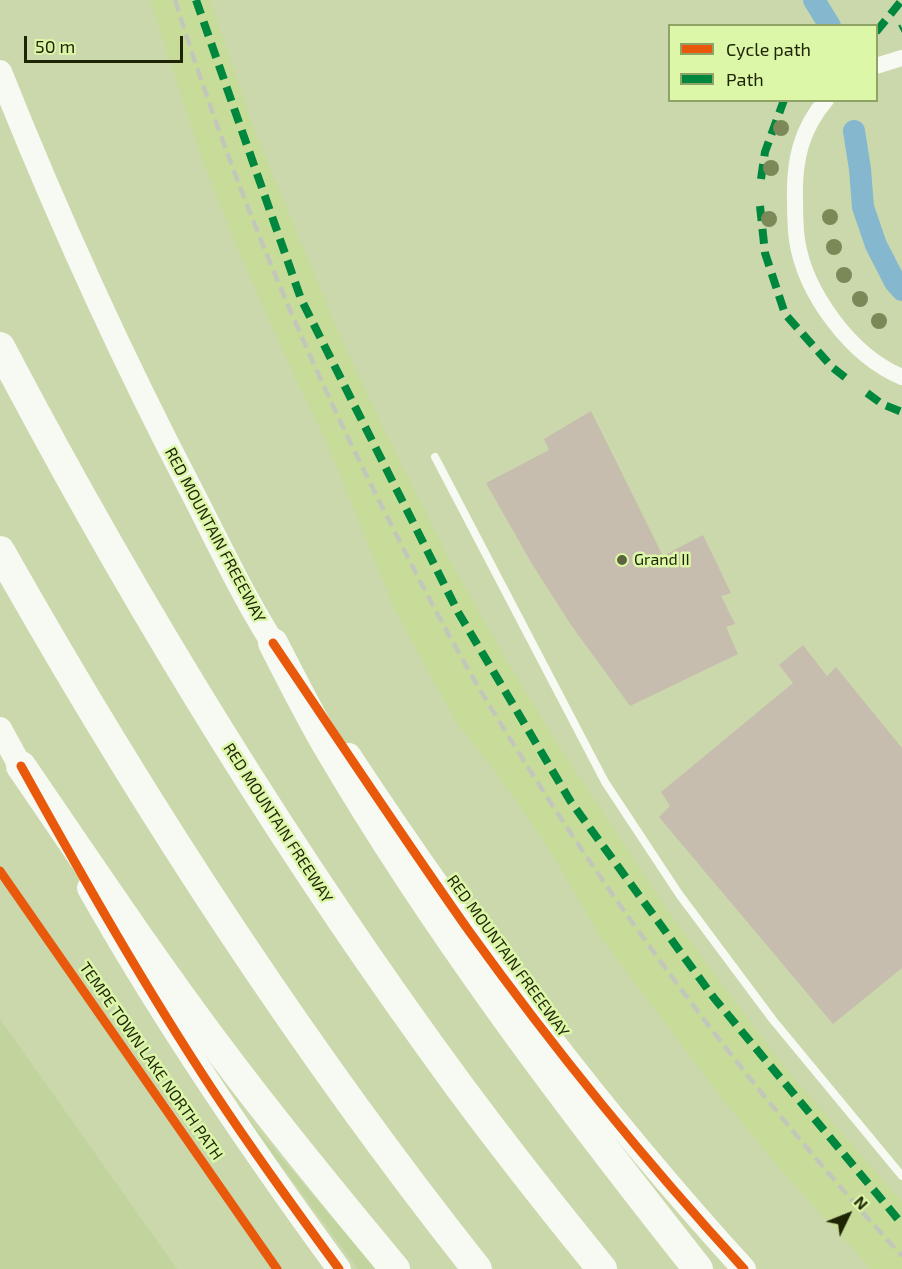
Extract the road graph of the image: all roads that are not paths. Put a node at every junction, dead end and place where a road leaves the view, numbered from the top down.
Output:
1 (902, 58) edge
2 (878, 65) edge
3 (0, 72) edge
4 (824, 102) edge
5 (0, 347) edge
6 (902, 376) edge
7 (435, 457) dead end
8 (0, 550) edge
9 (273, 643) junction
10 (0, 729) edge
11 (21, 766) junction
12 (902, 1176) edge
13 (339, 1269) edge
14 (395, 1269) edge
15 (477, 1269) edge
16 (602, 1269) edge
17 (698, 1269) edge
18 (744, 1269) edge

1 - 2 street
3 - 9 street, RED MOUNTAIN FREEEWAY
4 - 6 street
5 - 16 highway, RED MOUNTAIN FREEWAY
7 - 12 lane
8 - 15 highway
9 - 17 highway
9 - 18 street, RED MOUNTAIN FREEEWAY
10 - 11 street
11 - 13 street
11 - 14 highway

